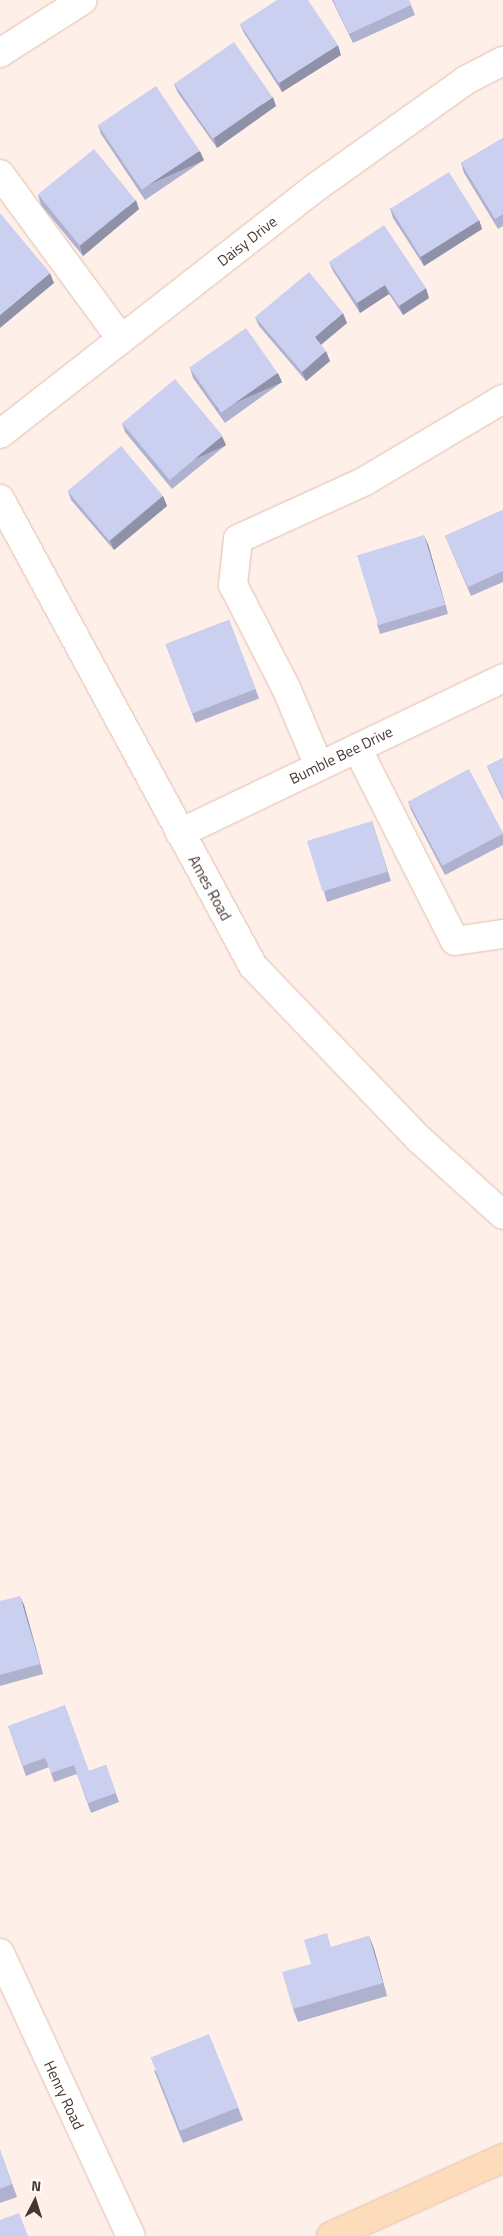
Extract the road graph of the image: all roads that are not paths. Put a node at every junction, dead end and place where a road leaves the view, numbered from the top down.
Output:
1 (83, 0) edge
2 (0, 53) edge
3 (503, 61) edge
4 (0, 174) edge
5 (122, 339) junction
6 (503, 398) edge
7 (0, 434) edge
8 (0, 499) edge
9 (503, 678) edge
10 (357, 748) junction
11 (320, 766) junction
12 (180, 833) junction
13 (503, 934) edge
14 (503, 1215) edge
15 (0, 1953) edge
16 (503, 2158) edge
17 (131, 2236) edge
18 (332, 2236) edge

1 - 2 street
3 - 5 street, Daisy Drive
4 - 5 street
5 - 7 street, Daisy Drive
6 - 11 street
8 - 12 street, Ames Road
9 - 10 street, Bumble Bee Drive
10 - 11 street, Bumble Bee Drive
10 - 13 street
11 - 12 street, Bumble Bee Drive
12 - 14 street, Ames Road
15 - 17 street, Henry Road
16 - 18 main road

